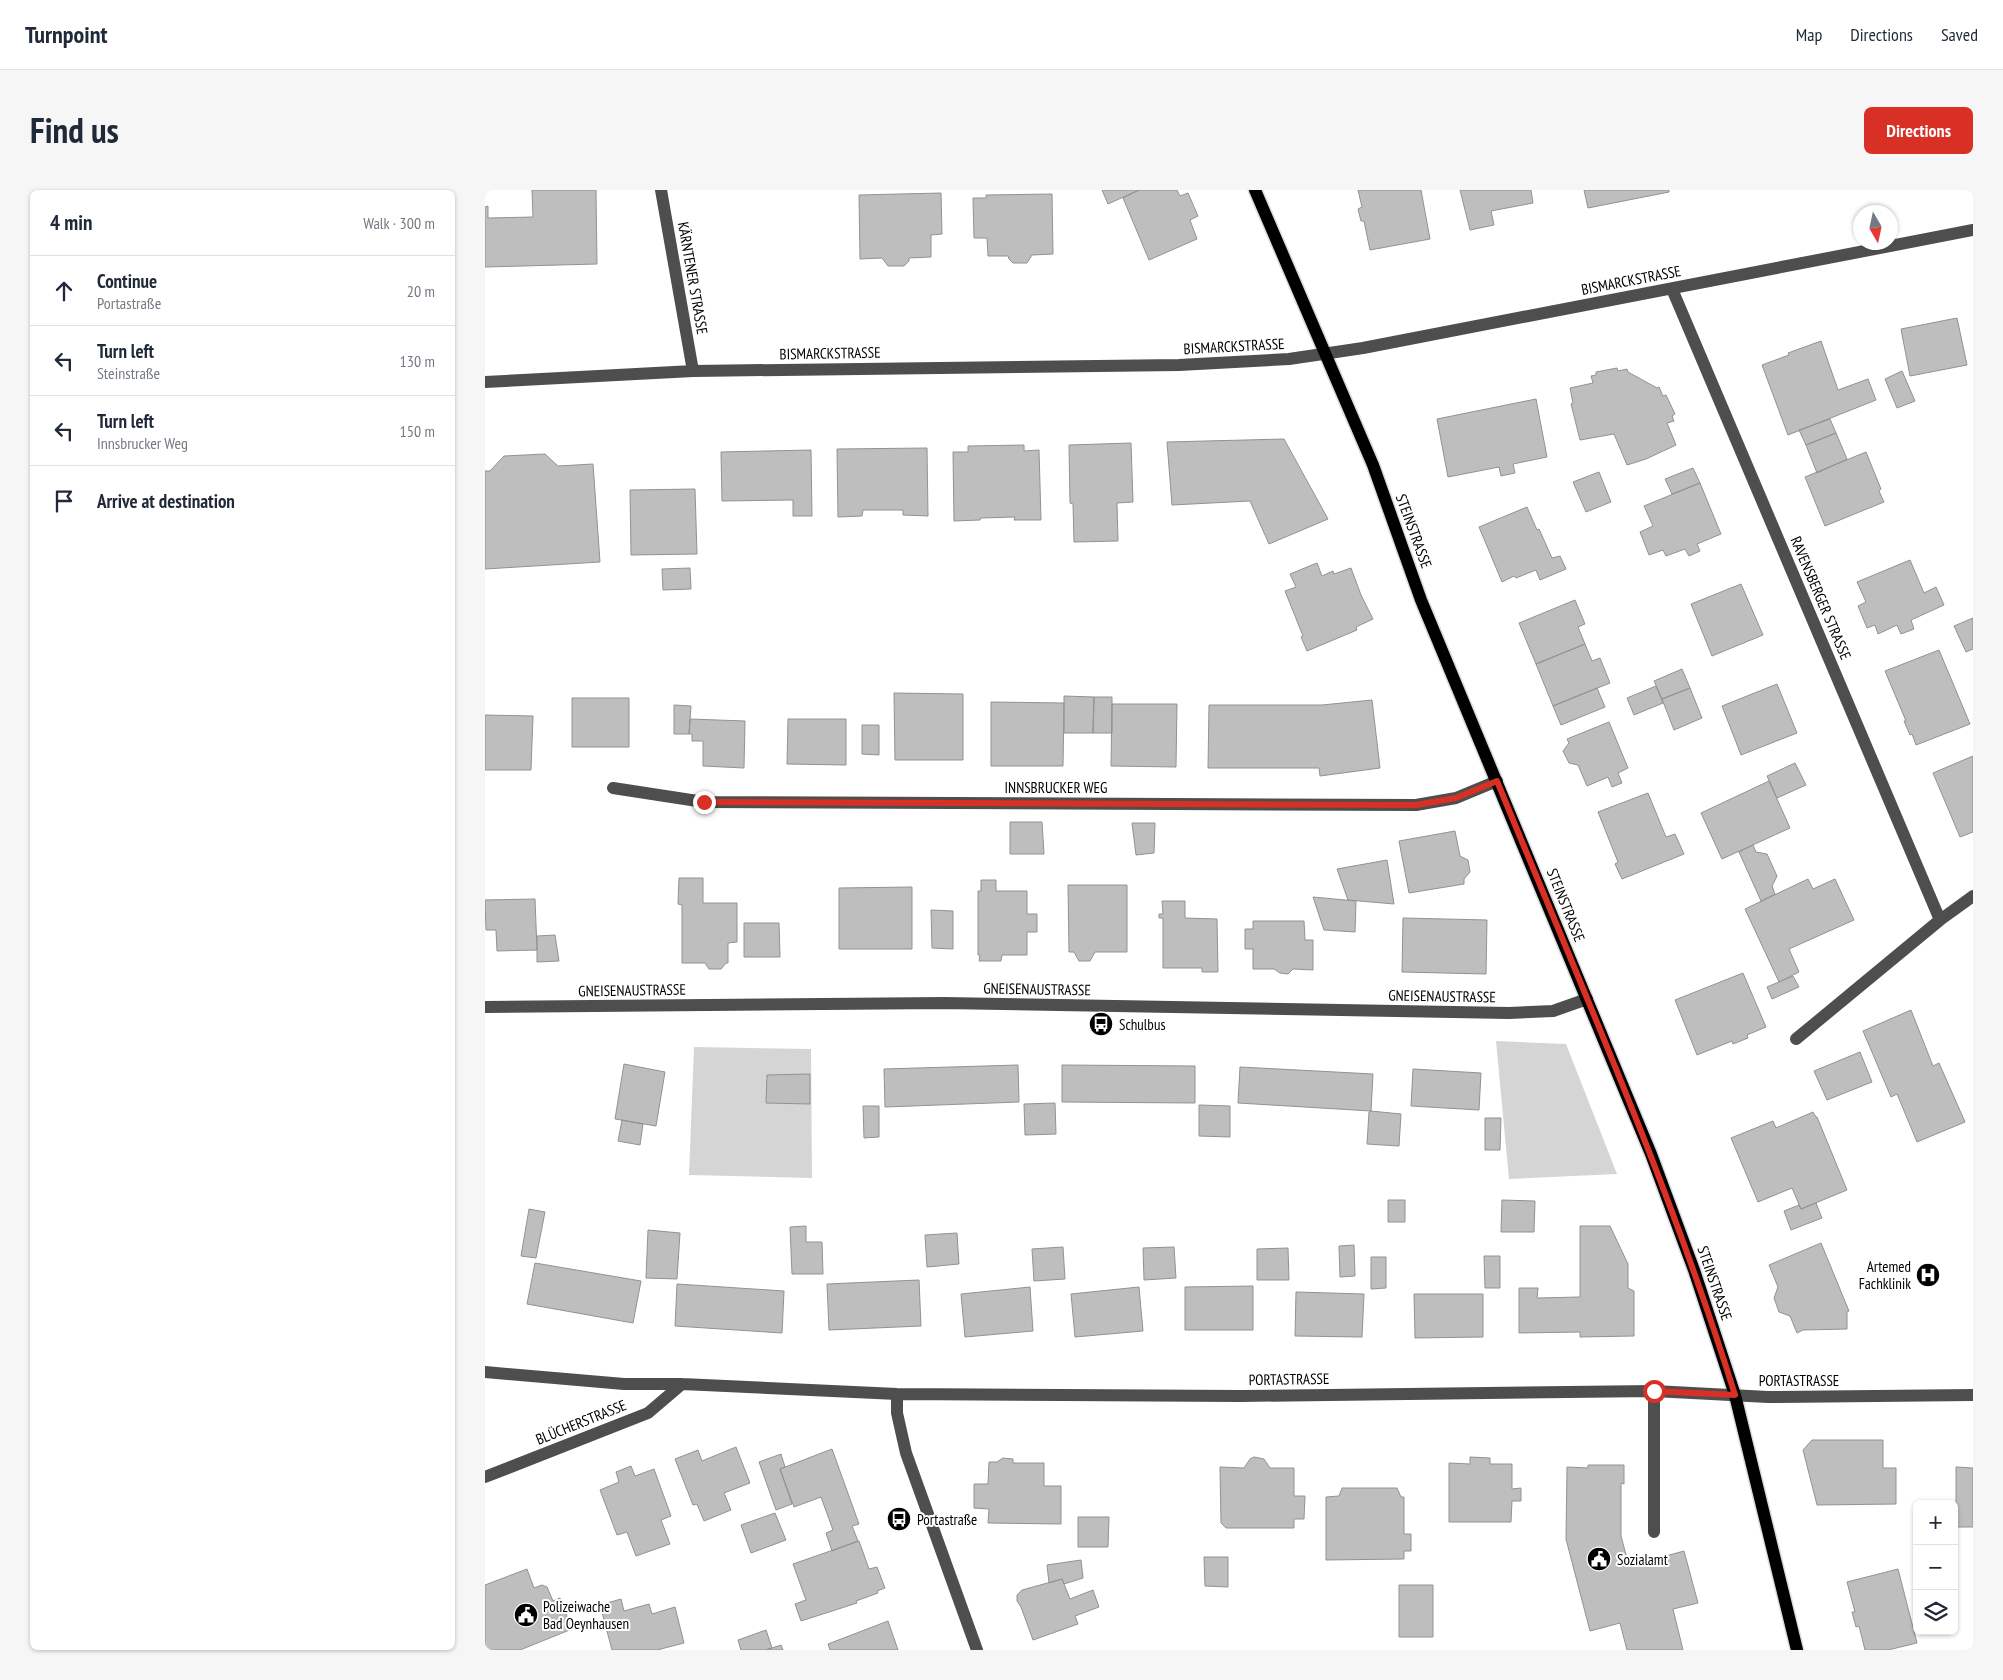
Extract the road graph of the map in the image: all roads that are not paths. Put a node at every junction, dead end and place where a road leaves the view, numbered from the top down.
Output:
1 (661, 190) edge
2 (1255, 190) edge
3 (1973, 230) edge
4 (1672, 289) junction
5 (1327, 353) junction
6 (693, 371) junction
7 (485, 382) edge
8 (1497, 781) junction
9 (613, 788) dead end
10 (1973, 896) edge
11 (1940, 920) junction
12 (1587, 999) junction
13 (485, 1008) edge
14 (1795, 1039) dead end
15 (485, 1372) edge
16 (682, 1384) junction
17 (1654, 1391) junction
18 (897, 1394) junction
19 (1735, 1395) junction
20 (1973, 1395) edge
21 (485, 1477) edge
22 (1653, 1532) dead end
23 (977, 1650) edge
24 (1797, 1650) edge

1 - 6 street, KÄRNTENER STRASSE
2 - 5 main road, STEINSTRASSE
3 - 4 street, BISMARCKSTRASSE
4 - 5 street, BISMARCKSTRASSE
4 - 11 street, RAVENSBERGER STRASSE
5 - 6 street, BISMARCKSTRASSE
5 - 8 main road, STEINSTRASSE
6 - 7 street, BISMARCKSTRASSE
8 - 9 street, INNSBRUCKER WEG
8 - 12 main road, STEINSTRASSE
10 - 11 street
11 - 14 street
12 - 13 street, GNEISENAUSTRASSE
12 - 19 main road, STEINSTRASSE
15 - 16 street, PORTASTRASSE
16 - 18 street, PORTASTRASSE
16 - 21 street, BLÜCHERSTRASSE
17 - 18 street, PORTASTRASSE
17 - 19 street, PORTASTRASSE
17 - 22 street
18 - 23 street
19 - 20 street, PORTASTRASSE
19 - 24 main road, STEINSTRASSE

